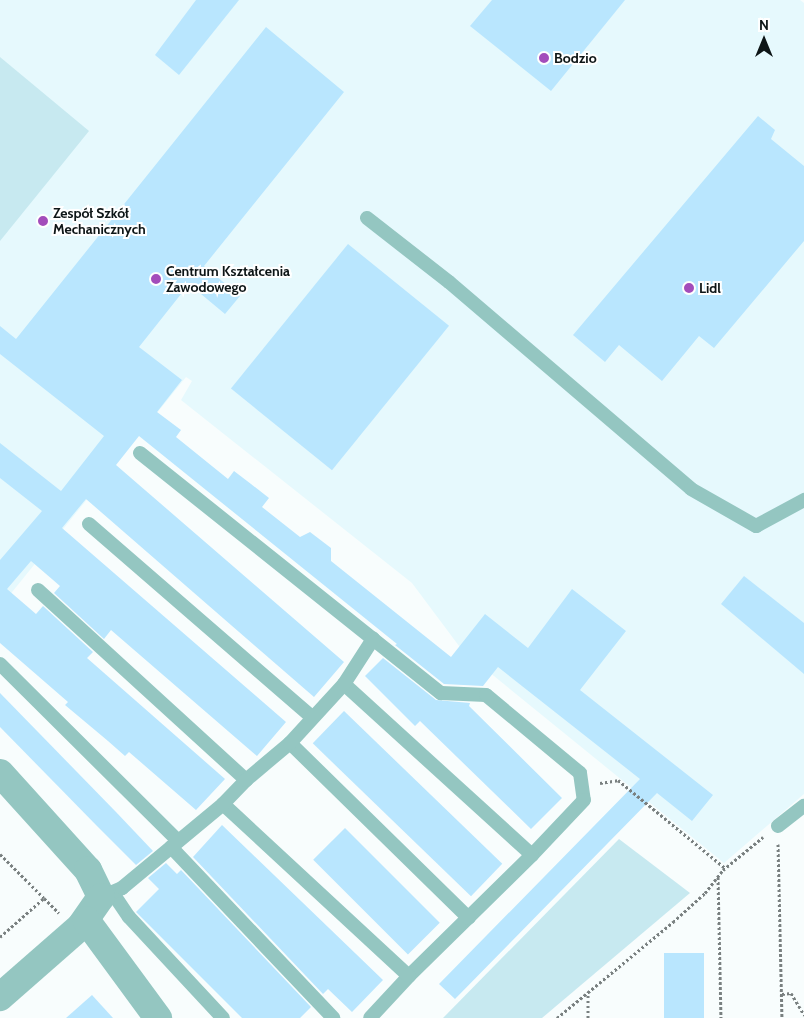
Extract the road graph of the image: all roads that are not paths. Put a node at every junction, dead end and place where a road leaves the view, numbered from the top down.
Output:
1 (367, 218) dead end
2 (140, 453) dead end
3 (804, 500) edge
4 (90, 524) dead end
5 (38, 590) dead end
6 (373, 639) junction
7 (0, 664) edge
8 (344, 684) junction
9 (312, 717) junction
10 (290, 743) junction
11 (0, 773) edge
12 (246, 780) junction
13 (224, 804) junction
14 (804, 806) edge
15 (778, 826) road end
16 (174, 844) junction
17 (532, 855) junction
18 (106, 894) junction
19 (469, 918) junction
20 (86, 920) junction
21 (409, 976) junction
22 (0, 996) edge
23 (158, 1018) edge
24 (223, 1018) edge
25 (333, 1018) edge
26 (370, 1018) edge

1 - 3 lane
2 - 6 lane
4 - 9 lane
5 - 12 lane
6 - 8 lane
6 - 17 lane
7 - 16 lane
8 - 9 lane
8 - 17 lane
9 - 10 lane
10 - 12 lane
10 - 19 lane
11 - 18 street
12 - 13 lane
13 - 16 lane
13 - 21 lane
14 - 15 lane
16 - 18 lane
16 - 25 lane
17 - 19 lane
18 - 20 street
18 - 24 lane
19 - 21 lane
20 - 22 street
20 - 23 street
21 - 26 lane

